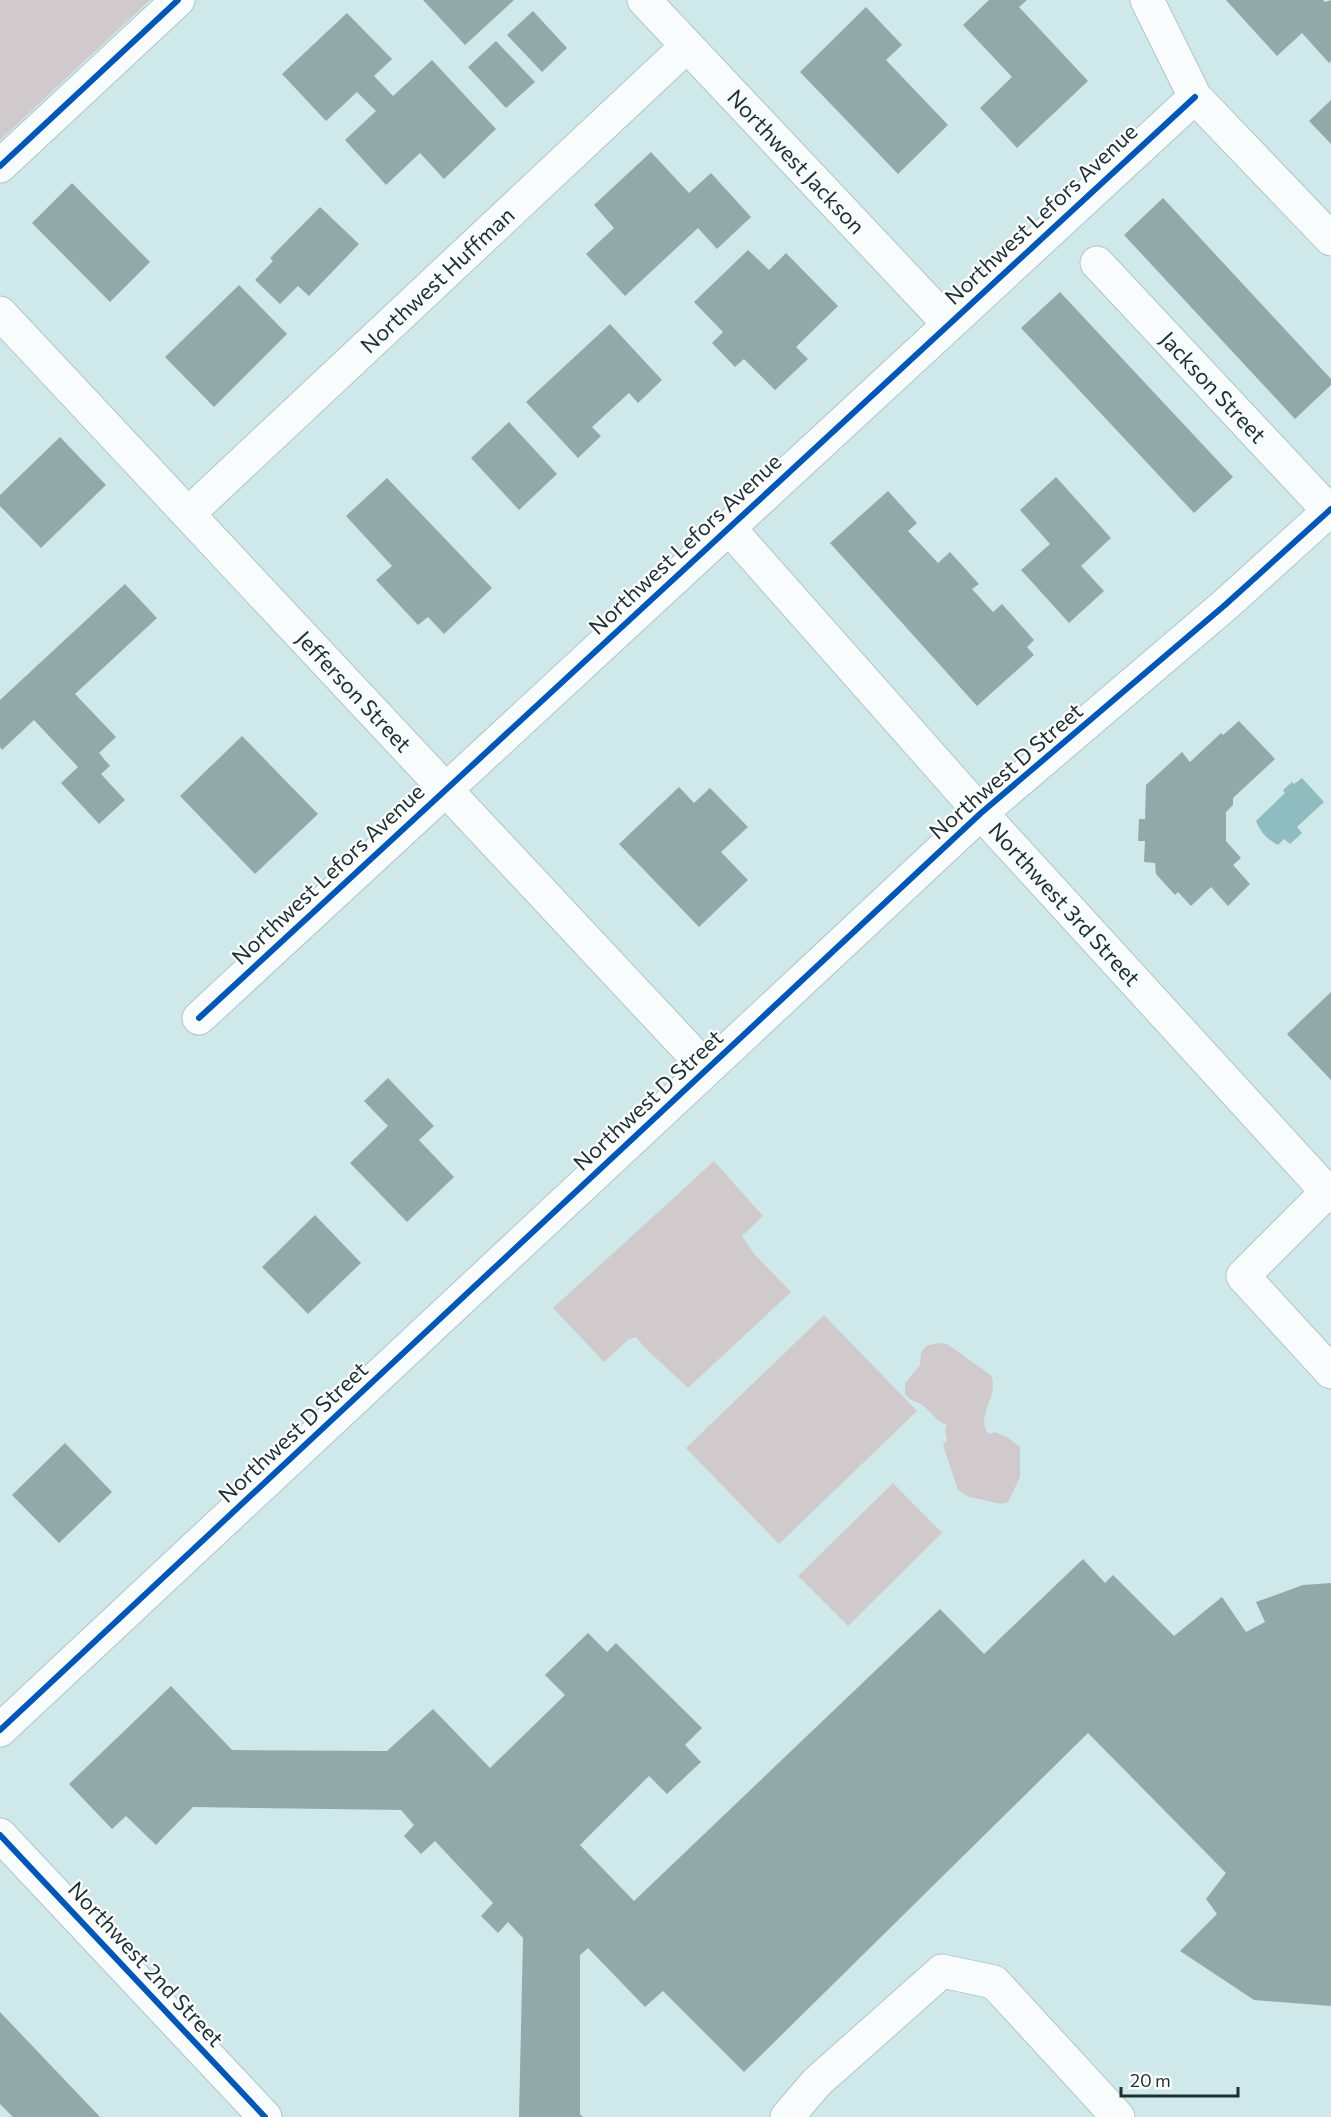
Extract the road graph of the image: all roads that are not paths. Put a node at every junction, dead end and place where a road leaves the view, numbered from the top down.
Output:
1 (178, 0) edge
2 (644, 0) edge
3 (1146, 0) edge
4 (687, 46) junction
5 (1195, 97) junction
6 (0, 166) edge
7 (1331, 239) edge
8 (1097, 263) dead end
9 (0, 313) edge
10 (949, 324) junction
11 (1330, 510) edge
12 (188, 514) junction
13 (729, 528) junction
14 (446, 790) junction
15 (981, 813) junction
16 (199, 1018) dead end
17 (707, 1069) junction
18 (1329, 1194) edge
19 (1331, 1372) edge
20 (0, 1730) edge
21 (0, 1835) edge
22 (265, 2117) edge
23 (788, 2117) edge
24 (1118, 2117) edge

1 - 6 street
2 - 4 street, Northwest Jackson
3 - 5 street
4 - 10 street, Northwest Jackson
4 - 12 street, Northwest Huffman
5 - 7 street
5 - 10 street, Northwest Lefors Avenue
8 - 11 street, Jackson Street
9 - 12 street, Jefferson Street
10 - 13 street, Northwest Lefors Avenue
11 - 15 street, Northwest D Street
12 - 14 street, Jefferson Street
13 - 14 street, Northwest Lefors Avenue
13 - 15 street, Northwest 3rd Street
14 - 16 street, Northwest Lefors Avenue
14 - 17 street, Jefferson Street
15 - 17 street, Northwest D Street
15 - 18 street, Northwest 3rd Street
17 - 20 street, Northwest D Street
18 - 19 street
21 - 22 street, Northwest 2nd Street
23 - 24 street

